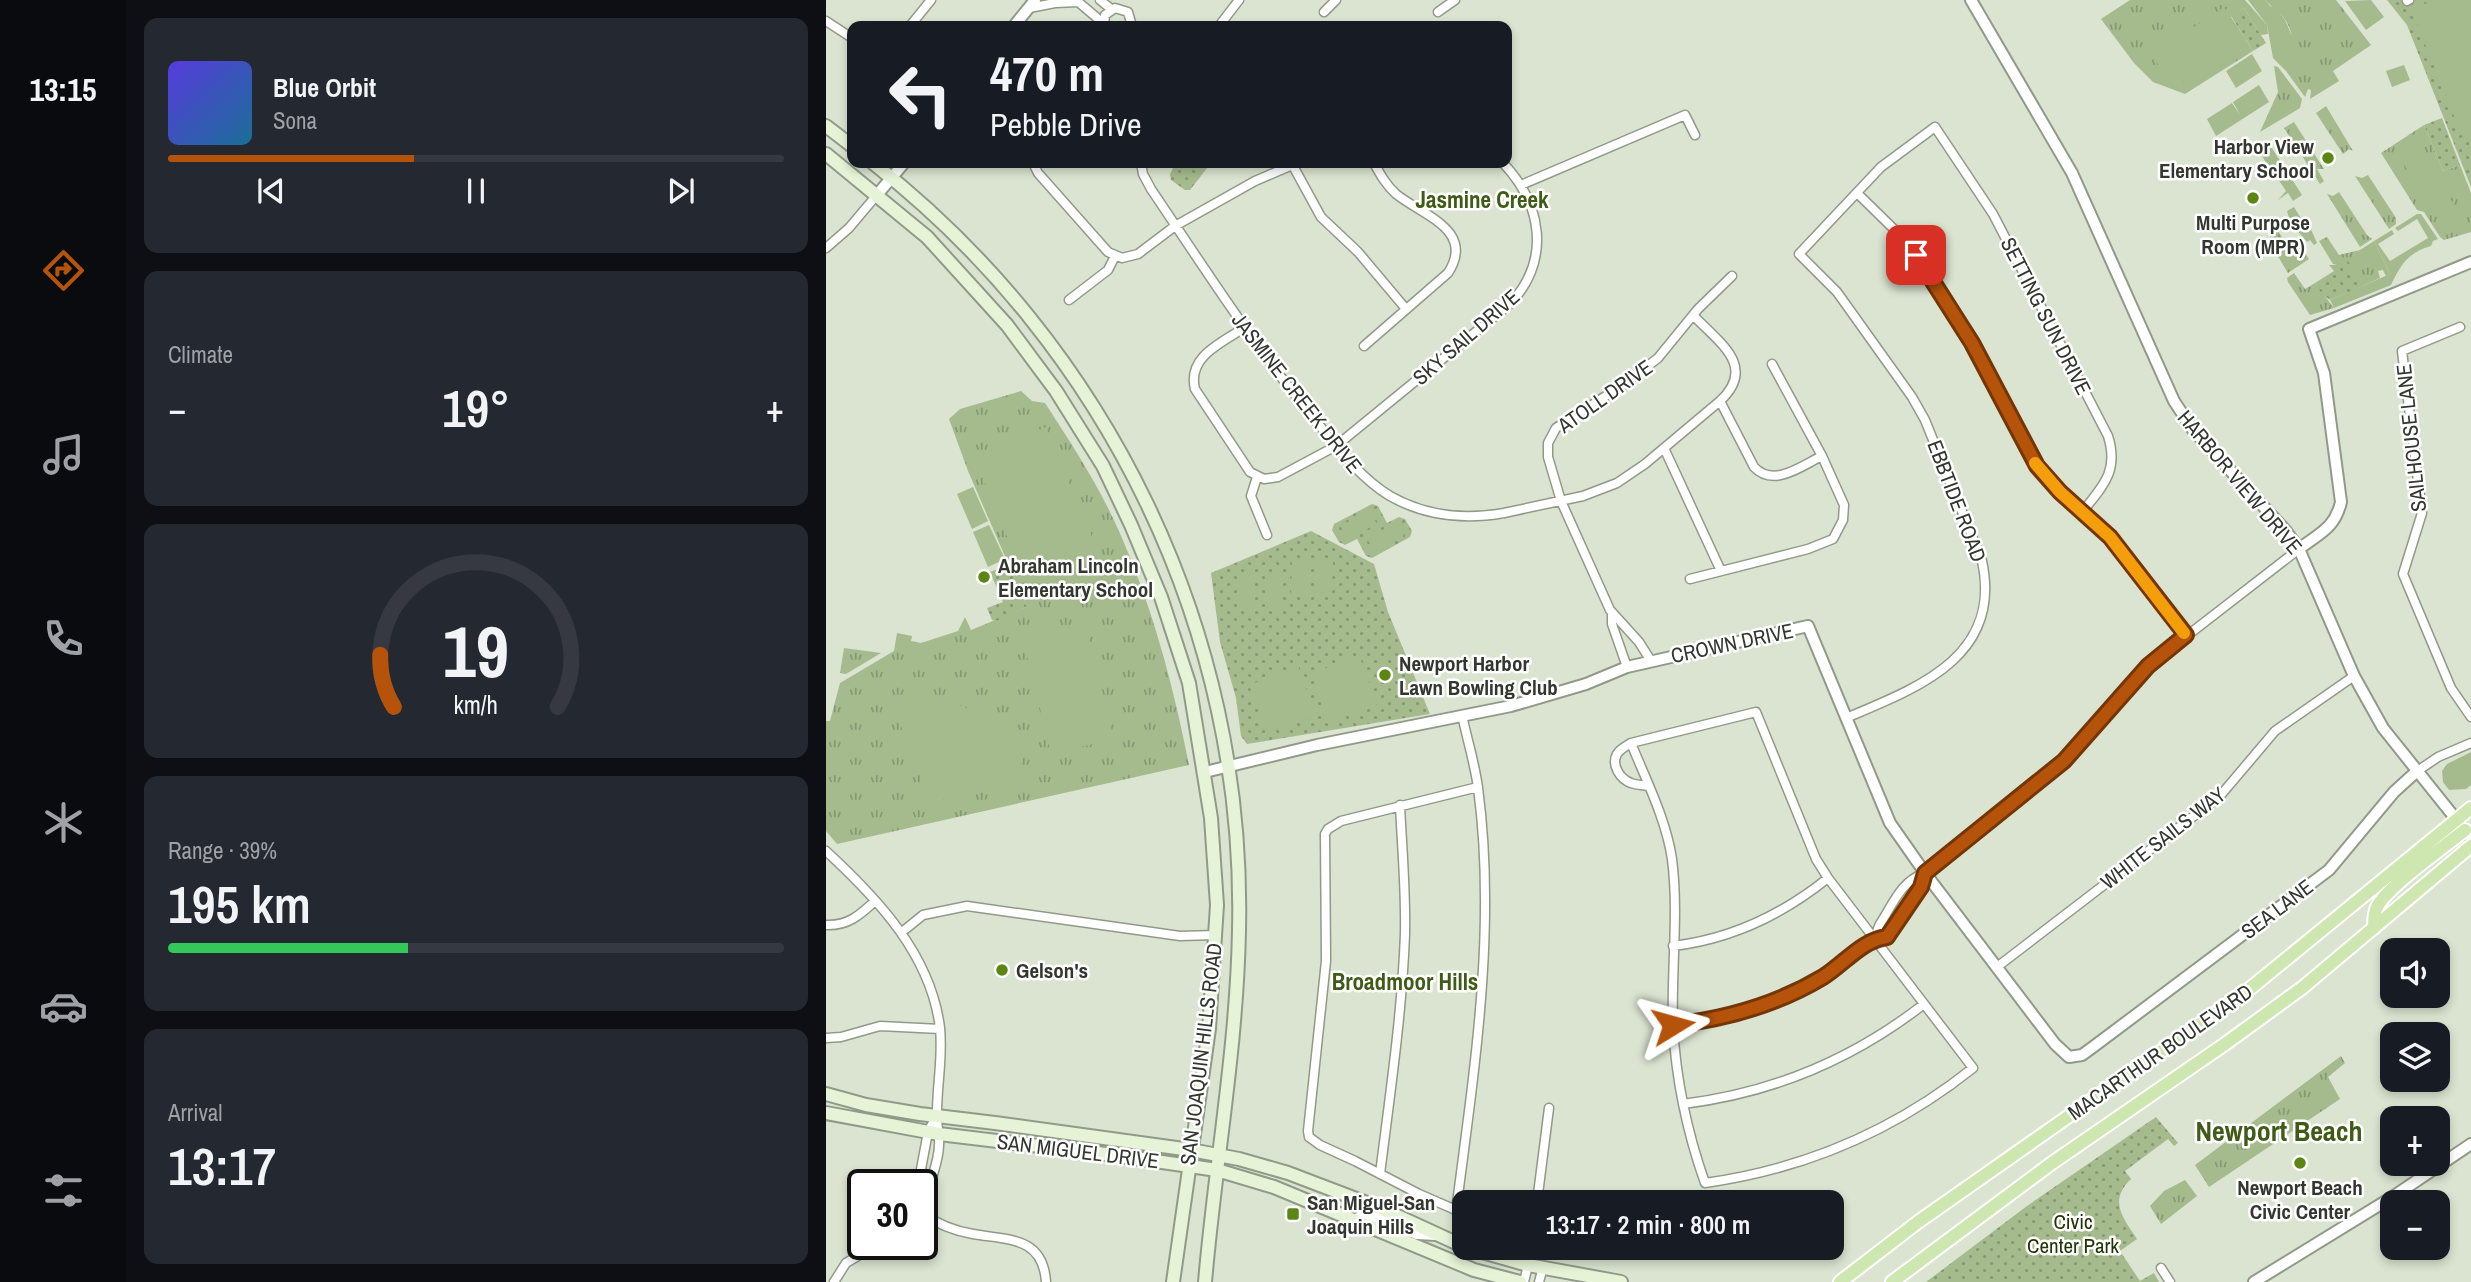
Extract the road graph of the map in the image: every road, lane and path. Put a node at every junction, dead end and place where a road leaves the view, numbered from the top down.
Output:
1 (931, 0) edge
2 (1101, 0) edge
3 (1336, 0) edge
4 (1455, 0) edge
5 (1971, 0) edge
6 (1077, 1) edge
7 (1235, 1) edge
8 (1032, 4) edge
9 (1111, 9) junction
10 (1324, 12) dead end
11 (1438, 12) dead end
12 (914, 21) edge
13 (1018, 21) edge
14 (1100, 21) edge
15 (1104, 21) edge
16 (1131, 21) edge
17 (1222, 21) edge
18 (826, 22) edge
19 (847, 35) edge
20 (826, 126) edge
21 (1695, 135) dead end
22 (847, 142) edge
23 (826, 154) edge
24 (880, 168) edge
25 (900, 168) edge
26 (1036, 168) edge
27 (1142, 168) edge
28 (1285, 168) edge
29 (1296, 168) edge
30 (1377, 168) edge
31 (1507, 168) edge
32 (892, 177) junction
33 (1521, 185) junction
34 (1857, 193) junction
35 (876, 196) junction
36 (1175, 226) junction
37 (826, 248) edge
38 (1115, 256) junction
39 (2471, 262) edge
40 (1732, 276) dead end
41 (1069, 300) dead end
42 (1406, 309) junction
43 (1693, 314) junction
44 (2460, 327) dead end
45 (1244, 328) junction
46 (1364, 346) dead end
47 (1772, 364) dead end
48 (1720, 401) junction
49 (1336, 446) junction
50 (1664, 448) junction
51 (1822, 456) junction
52 (1257, 477) junction
53 (1561, 501) junction
54 (2082, 511) junction
55 (1267, 535) dead end
56 (2300, 549) junction
57 (1721, 571) junction
58 (1690, 579) dead end
59 (1612, 613) junction
60 (2186, 635) junction
61 (1639, 642) junction
62 (1621, 648) junction
63 (1651, 661) junction
64 (1627, 667) junction
65 (2354, 676) junction
66 (1462, 715) junction
67 (2471, 717) edge
68 (1846, 718) junction
69 (1631, 743) junction
70 (2471, 743) edge
71 (1228, 765) junction
72 (1205, 772) junction
73 (2416, 772) junction
74 (1649, 786) junction
75 (1478, 787) junction
76 (1400, 805) junction
77 (2471, 808) edge
78 (2464, 830) edge
79 (2471, 846) edge
80 (826, 851) edge
81 (1925, 873) junction
82 (1828, 878) junction
83 (875, 901) junction
84 (826, 925) edge
85 (2374, 928) junction
86 (902, 932) junction
87 (1216, 935) junction
88 (1874, 939) junction
89 (1673, 946) junction
90 (1997, 967) junction
91 (1924, 1004) junction
92 (1673, 1025) junction
93 (940, 1029) junction
94 (826, 1038) edge
95 (2069, 1058) joint
96 (826, 1094) edge
97 (1682, 1104) junction
98 (1549, 1108) dead end
99 (826, 1113) edge
100 (936, 1117) junction
101 (934, 1133) junction
102 (2471, 1144) edge
103 (1191, 1150) junction
104 (1218, 1154) junction
105 (1188, 1165) junction
106 (923, 1169) edge
107 (933, 1169) edge
108 (1217, 1170) junction
109 (1380, 1174) junction
110 (1462, 1190) edge
111 (1539, 1190) edge
112 (1452, 1208) edge
113 (1356, 1220) junction
114 (938, 1222) edge
115 (1438, 1236) junction
116 (1452, 1242) edge
117 (851, 1260) edge
118 (1511, 1260) edge
119 (1528, 1265) junction
120 (1543, 1268) junction
121 (2161, 1268) dead end
122 (834, 1282) edge
123 (1046, 1282) edge
124 (1173, 1282) edge
125 (1205, 1282) edge
126 (1522, 1282) edge
127 (1539, 1282) edge
128 (1621, 1282) edge
129 (1840, 1282) edge
130 (1892, 1282) edge
131 (2170, 1282) edge
132 (2254, 1282) edge

1 - 12 street
2 - 9 street
3 - 10 street
4 - 11 street
5 - 56 street, HARBOR VIEW DRIVE
6 - 8 street
6 - 14 street
7 - 17 street
8 - 13 street
9 - 15 street
9 - 16 street
18 - 19 street
20 - 22 main road
21 - 33 street
23 - 35 main road, SAN JOAQUIN HILLS ROAD
24 - 32 main road, SAN JOAQUIN HILLS ROAD
25 - 32 street
26 - 38 street
27 - 36 street, JASMINE CREEK DRIVE
28 - 36 street
29 - 42 street
30 - 42 street
31 - 33 street, SKY SAIL DRIVE
32 - 35 street
32 - 71 main road, SAN JOAQUIN HILLS ROAD
33 - 49 street, SKY SAIL DRIVE
34 - 54 street
34 - 54 street, SETTING SUN DRIVE
34 - 68 street, EBBTIDE ROAD
35 - 37 street
35 - 72 main road, SAN JOAQUIN HILLS ROAD
36 - 38 street
36 - 45 street, JASMINE CREEK DRIVE
38 - 41 street
39 - 56 street
40 - 43 street, ATOLL DRIVE
42 - 46 street
43 - 48 street, JASMINE CREEK DRIVE
43 - 53 street, ATOLL DRIVE
44 - 67 street, SAILHOUSE LANE
45 - 49 street, JASMINE CREEK DRIVE
45 - 52 street
47 - 51 street
48 - 50 street, JASMINE CREEK DRIVE
48 - 51 street
49 - 52 street, SKY SAIL DRIVE
49 - 53 street, JASMINE CREEK DRIVE
50 - 53 street, JASMINE CREEK DRIVE
50 - 57 street
51 - 57 street
52 - 55 street
53 - 59 street, ATOLL DRIVE
54 - 60 street
56 - 60 street
56 - 65 street, HARBOR VIEW DRIVE
57 - 58 street
59 - 61 street
59 - 62 street
60 - 81 street
61 - 62 street
61 - 63 street
62 - 64 street
63 - 64 street, CROWN DRIVE
63 - 68 street, CROWN DRIVE
64 - 66 street, CROWN DRIVE
65 - 73 street, HARBOR VIEW DRIVE
65 - 90 street, WHITE SAILS WAY
66 - 71 street, CROWN DRIVE
66 - 75 street
68 - 81 street, CROWN DRIVE
69 - 74 street
69 - 74 street
69 - 82 street
70 - 73 street, SEA LANE
71 - 72 street, CROWN DRIVE
71 - 104 main road, SAN JOAQUIN HILLS ROAD
72 - 87 main road, SAN JOAQUIN HILLS ROAD
73 - 78 street, HARBOR VIEW DRIVE
73 - 95 street, SEA LANE
74 - 89 street
75 - 76 street
75 - 110 street
76 - 109 street
76 - 109 street
77 - 78 main road, MACARTHUR BOULEVARD
78 - 85 main road
78 - 129 main road, MACARTHUR BOULEVARD
79 - 85 main road, MACARTHUR BOULEVARD
80 - 83 street
81 - 88 street
81 - 88 street
81 - 90 street, CROWN DRIVE
82 - 88 street
82 - 89 street
83 - 84 street
83 - 86 street
85 - 130 main road, MACARTHUR BOULEVARD
86 - 87 street
86 - 93 street
87 - 103 main road, SAN JOAQUIN HILLS ROAD
88 - 91 street
88 - 92 street
89 - 92 street
90 - 95 street, CROWN DRIVE
91 - 97 street
91 - 97 street
92 - 97 street
93 - 94 street
93 - 100 street
96 - 100 main road, SAN MIGUEL DRIVE
98 - 111 street
99 - 101 main road, SAN MIGUEL DRIVE
100 - 101 street
100 - 103 main road, SAN MIGUEL DRIVE
101 - 105 main road, SAN MIGUEL DRIVE
101 - 106 street
101 - 107 street
102 - 132 street
103 - 104 main road, SAN MIGUEL DRIVE
103 - 105 main road, SAN JOAQUIN HILLS ROAD
104 - 108 main road, SAN JOAQUIN HILLS ROAD
104 - 115 main road, SAN MIGUEL DRIVE
105 - 108 main road, SAN MIGUEL DRIVE
105 - 124 main road, SAN JOAQUIN HILLS ROAD
108 - 113 main road, SAN MIGUEL DRIVE
108 - 125 main road, SAN JOAQUIN HILLS ROAD
109 - 112 street
113 - 115 street
113 - 126 main road, SAN MIGUEL DRIVE
114 - 123 street
115 - 116 main road, SAN MIGUEL DRIVE
117 - 122 street
118 - 119 main road, SAN MIGUEL DRIVE
119 - 120 main road, SAN MIGUEL DRIVE
119 - 126 street
120 - 127 street
120 - 128 main road, SAN MIGUEL DRIVE
121 - 131 street

